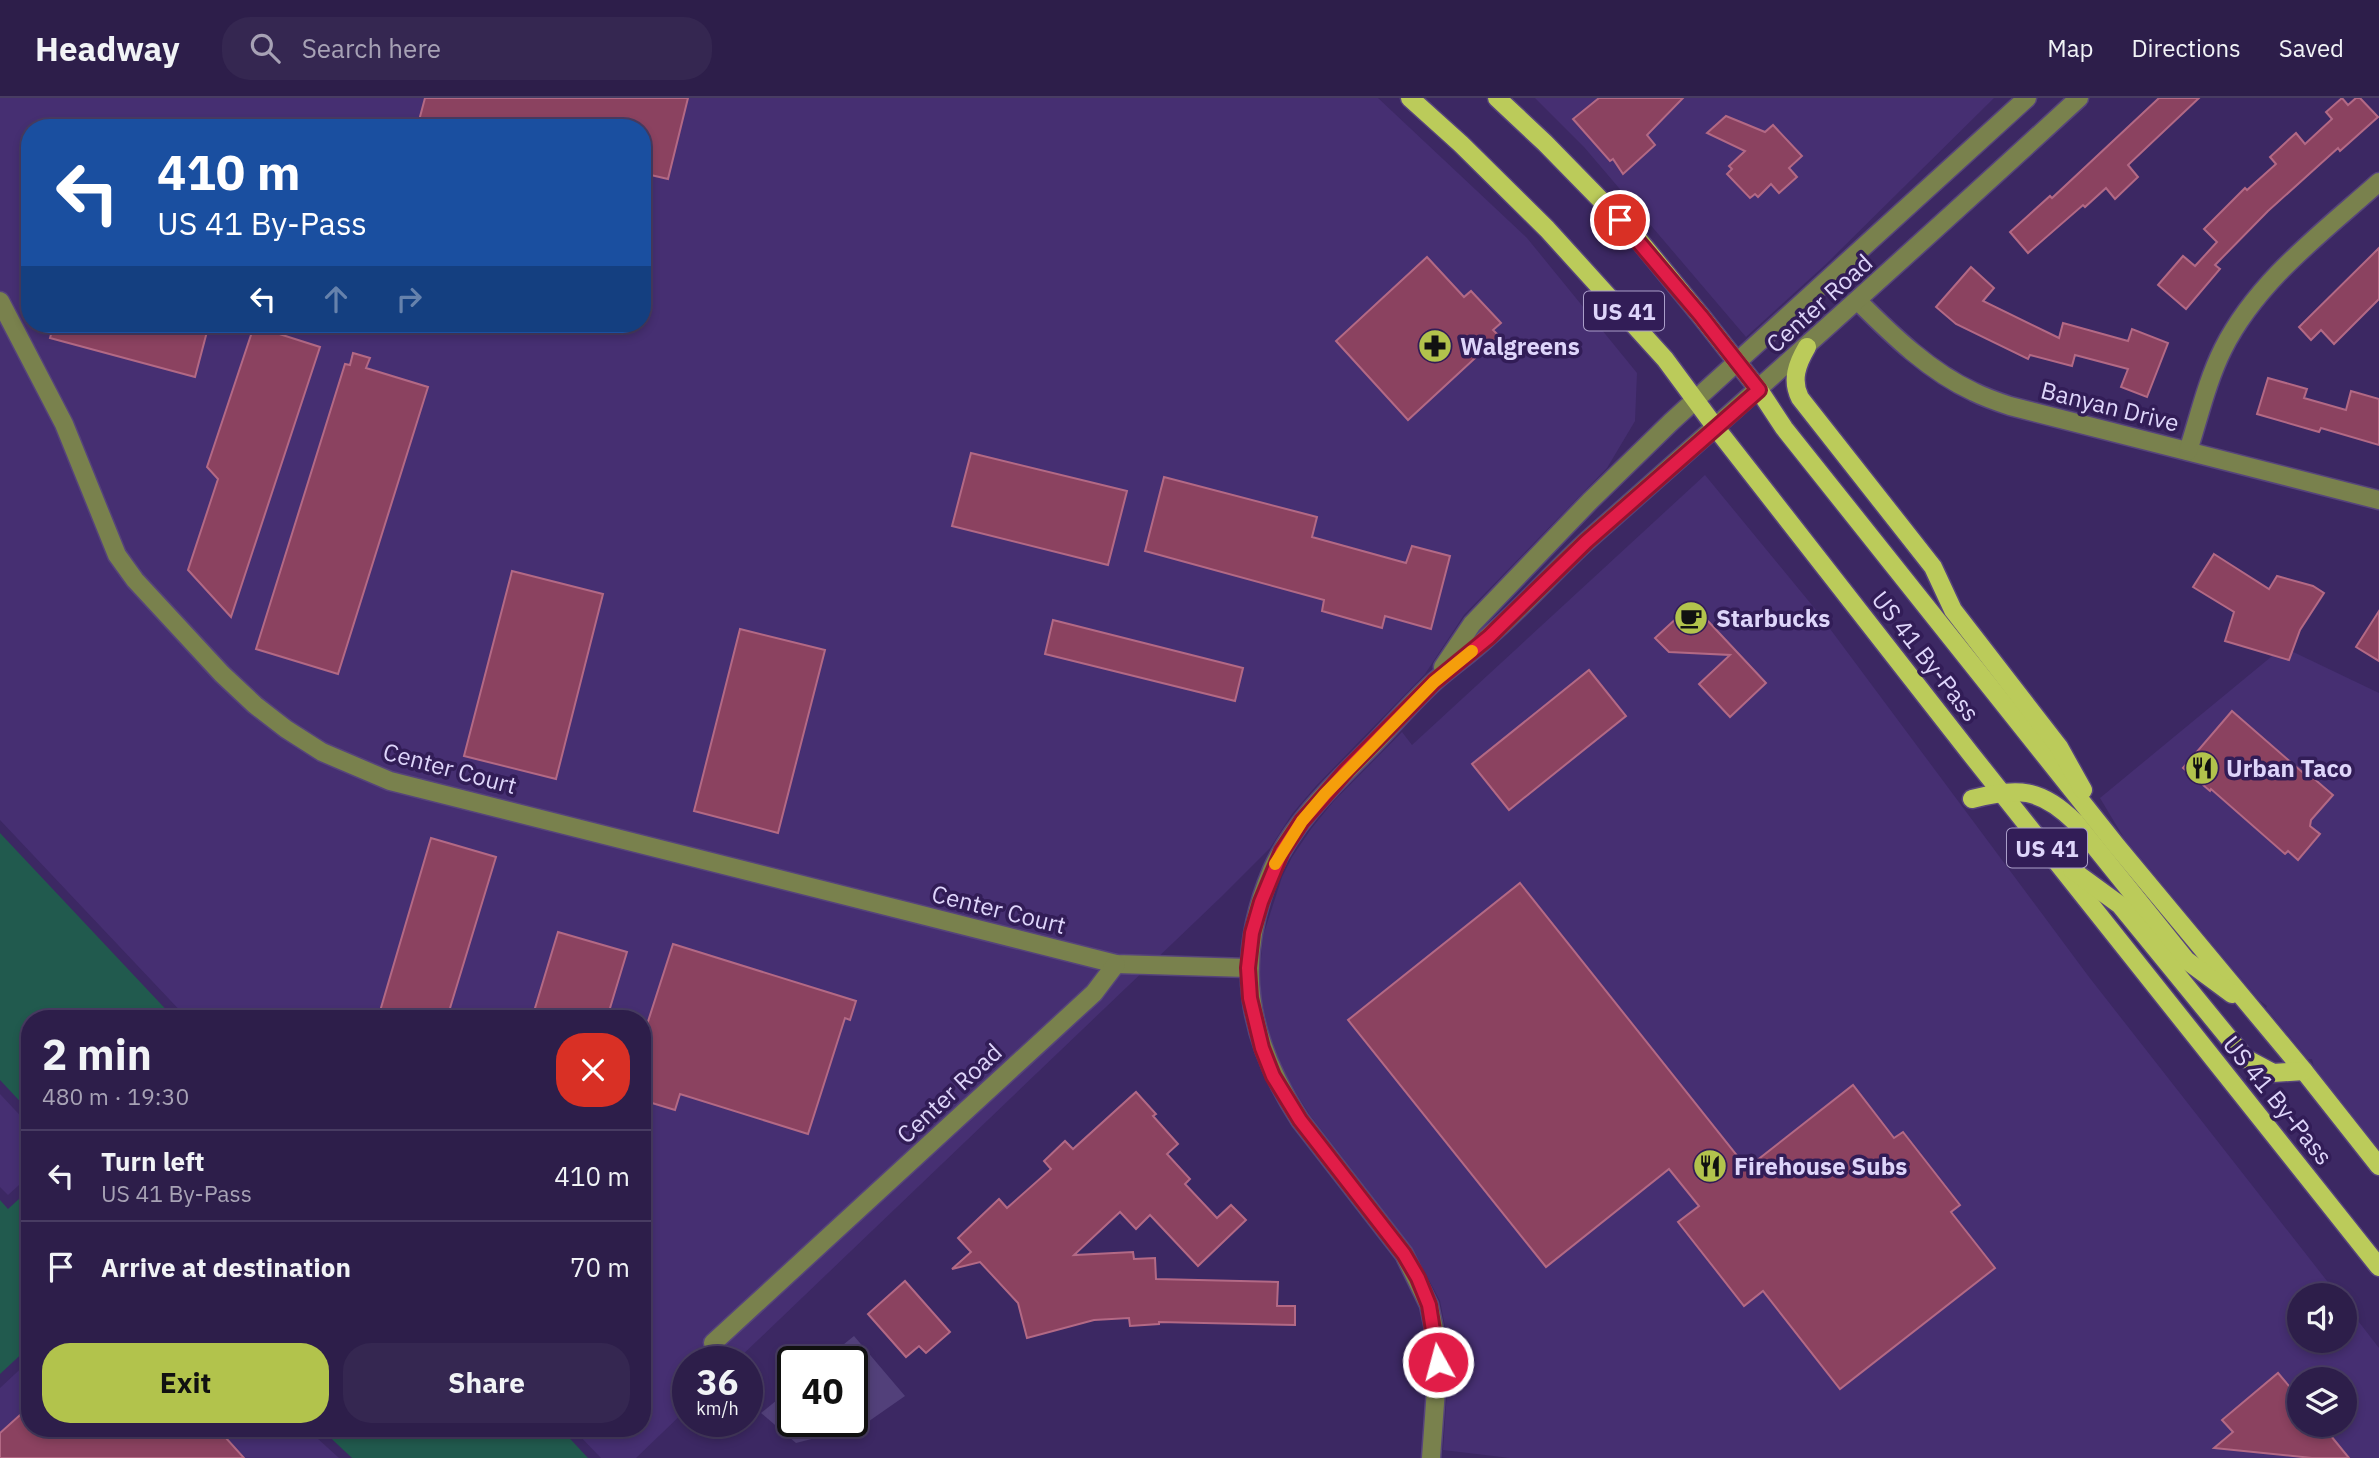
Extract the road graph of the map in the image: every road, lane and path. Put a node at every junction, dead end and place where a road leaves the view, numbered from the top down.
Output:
1 (1410, 98) edge
2 (1497, 98) edge
3 (2027, 98) edge
4 (2079, 98) edge
5 (2379, 181) edge
6 (0, 301) edge
7 (1858, 301) junction
8 (1807, 347) junction
9 (1737, 362) junction
10 (1759, 390) junction
11 (1694, 400) junction
12 (1716, 428) junction
13 (2188, 451) junction
14 (2379, 500) edge
15 (1434, 682) junction
16 (2001, 791) junction
17 (1972, 799) dead end
18 (2108, 835) junction
19 (2055, 857) junction
20 (1116, 964) junction
21 (1248, 968) junction
22 (2252, 1008) junction
23 (2304, 1071) junction
24 (2379, 1166) edge
25 (2379, 1266) edge
26 (713, 1343) dead end
27 (1431, 1458) edge

1 - 11 main road, US 41 By-Pass / US 41
2 - 9 main road, US 41 By-Pass / US 41
3 - 9 street, Center Road
4 - 7 street, Center Road
5 - 13 street
6 - 20 street, Center Court
7 - 8 street, Center Road
7 - 13 street, Banyan Drive
8 - 10 street, Center Road
8 - 18 main road
9 - 10 main road, US 41 By-Pass / US 41
9 - 11 street, Center Road
10 - 12 street, Center Road
10 - 18 main road, US 41 By-Pass / US 41
11 - 12 main road, US 41 By-Pass / US 41
11 - 15 street, Center Road
12 - 15 street, Center Road
12 - 16 main road, US 41 By-Pass / US 41
13 - 14 street, Banyan Drive
15 - 21 street, Center Road
16 - 17 main road
16 - 19 main road, US 41 By-Pass / US 41
16 - 22 main road
18 - 22 main road, US 41 By-Pass / US 41
19 - 23 main road
19 - 25 main road, US 41 By-Pass / US 41
20 - 21 street
20 - 26 street, Center Road
21 - 27 street, Center Road
22 - 23 main road, US 41 By-Pass / US 41
23 - 24 main road, US 41 By-Pass / US 41

